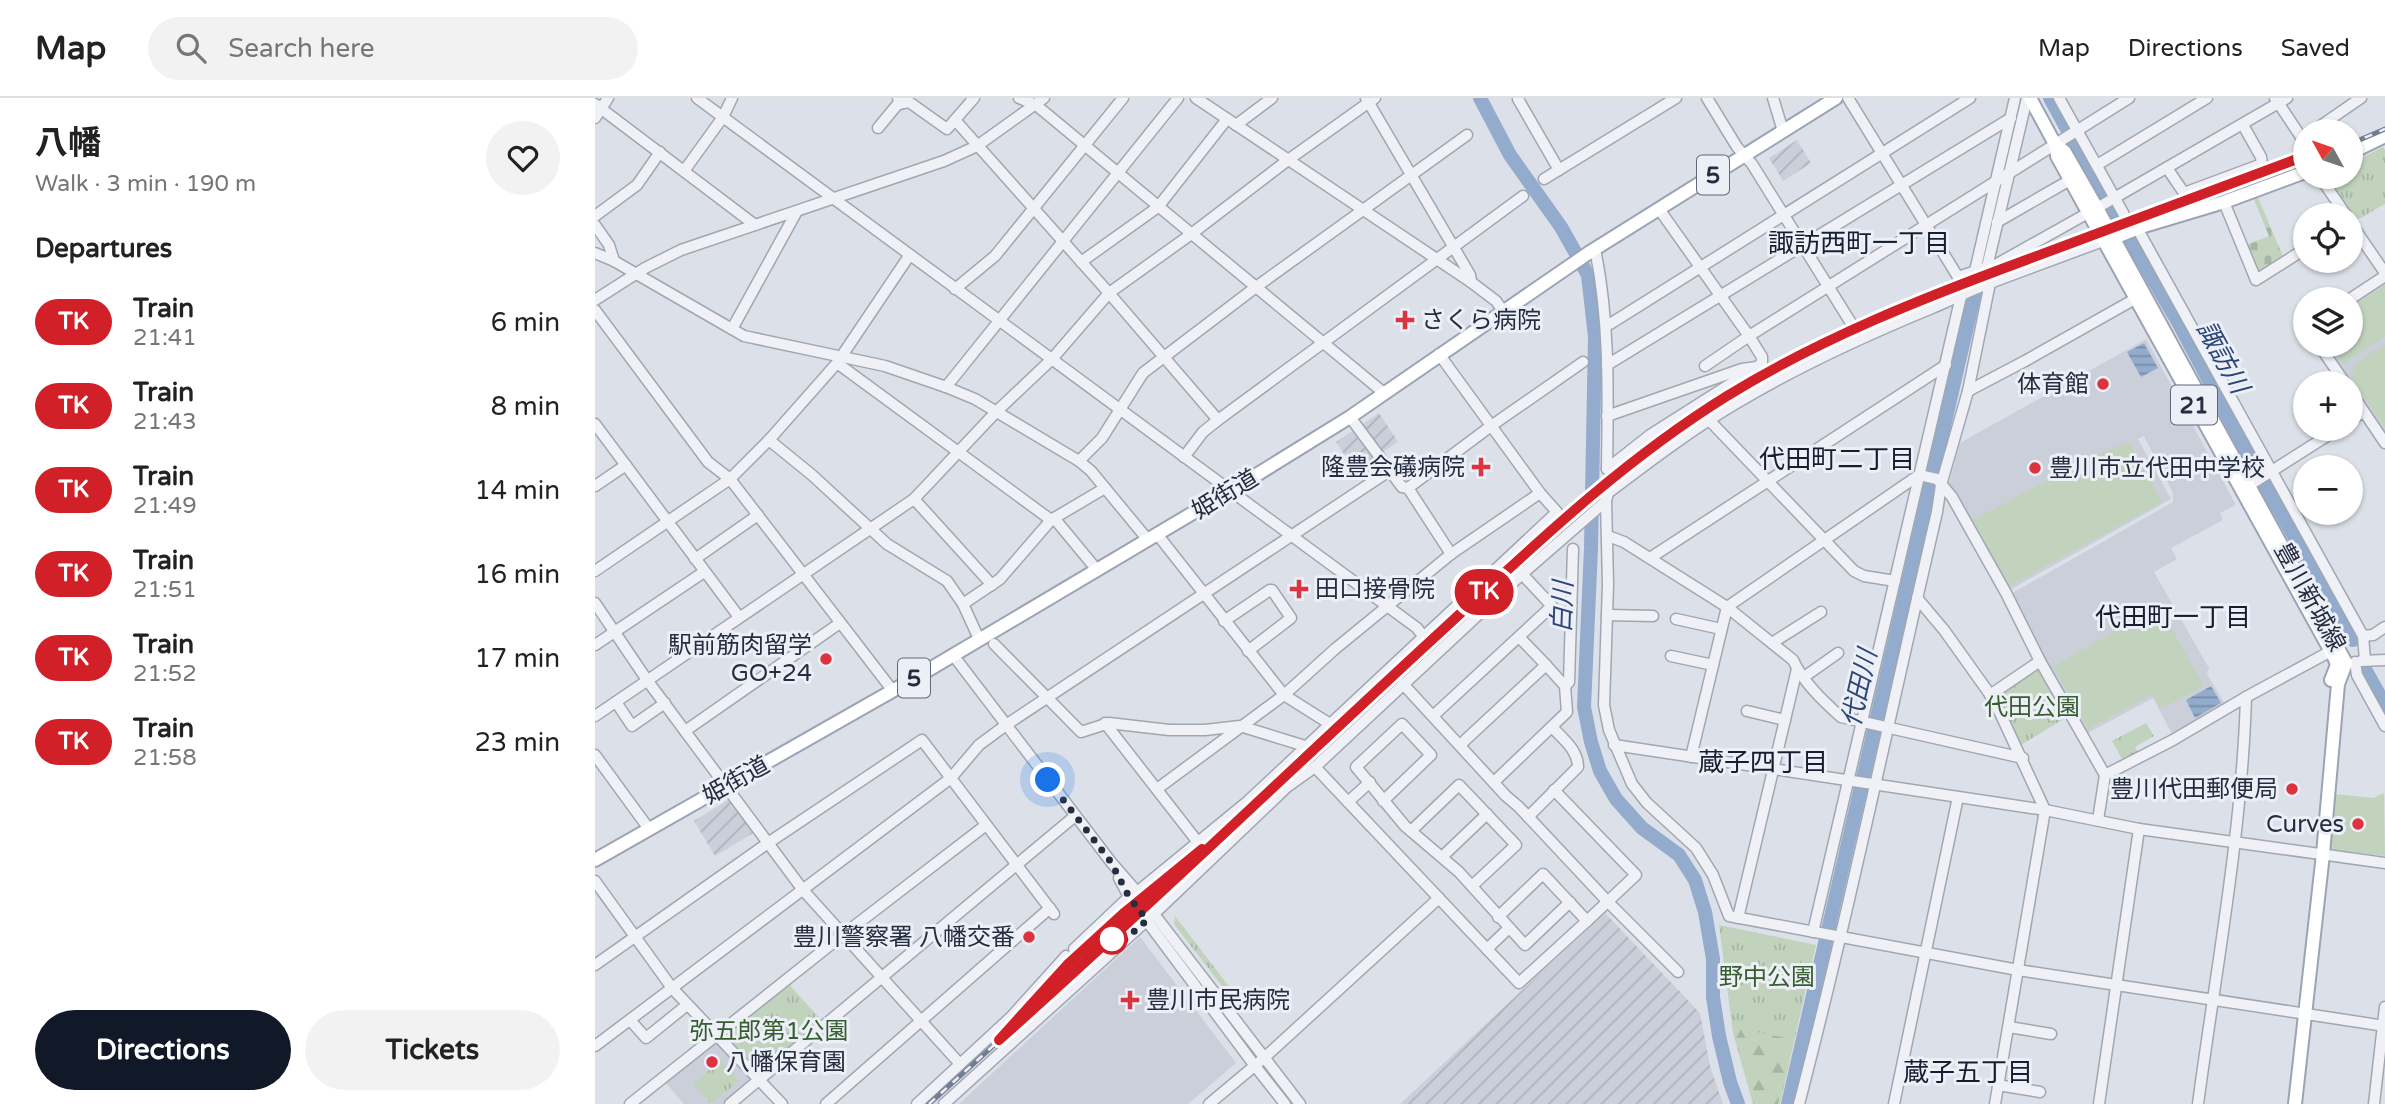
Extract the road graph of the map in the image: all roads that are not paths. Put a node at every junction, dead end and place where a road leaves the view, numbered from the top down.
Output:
1 (608, 98) edge
2 (697, 98) edge
3 (732, 98) edge
4 (974, 98) edge
5 (1019, 98) edge
6 (1123, 98) edge
7 (1178, 98) edge
8 (1196, 98) edge
9 (1272, 98) edge
10 (1676, 98) edge
11 (1707, 98) edge
12 (1773, 98) edge
13 (1836, 98) edge
14 (1848, 98) edge
15 (1970, 98) edge
16 (2015, 98) edge
17 (2028, 98) edge
18 (2059, 98) edge
19 (2129, 98) edge
20 (2207, 98) edge
21 (2361, 98) edge
22 (906, 100) edge
23 (1370, 100) edge
24 (1516, 100) edge
25 (2280, 100) edge
26 (1040, 102) edge
27 (597, 110) edge
28 (723, 117) junction
29 (2011, 118) junction
30 (2330, 119) edge
31 (955, 120) junction
32 (1232, 122) junction
33 (2293, 122) edge
34 (2243, 125) junction
35 (878, 128) dead end
36 (2076, 130) junction
37 (1783, 131) junction
38 (1467, 135) dead end
39 (2385, 136) edge
40 (2060, 141) junction
41 (1084, 145) junction
42 (977, 146) junction
43 (2363, 147) edge
44 (660, 152) junction
45 (1883, 153) junction
46 (1745, 155) junction
47 (1288, 160) junction
48 (2097, 165) junction
49 (2167, 168) junction
50 (1559, 170) junction
51 (684, 171) junction
52 (1118, 174) junction
53 (1412, 176) junction
54 (2293, 176) edge
55 (2002, 178) junction
56 (1544, 179) dead end
57 (2070, 180) junction
58 (1902, 185) junction
59 (1523, 196) dead end
60 (2115, 198) junction
61 (835, 199) junction
62 (2224, 202) junction
63 (1159, 207) junction
64 (2096, 208) junction
65 (1034, 209) junction
66 (1659, 209) junction
67 (797, 211) junction
68 (1362, 211) junction
69 (1784, 214) junction
70 (595, 216) edge
71 (1997, 222) junction
72 (595, 225) edge
73 (755, 225) junction
74 (1926, 225) junction
75 (2132, 226) junction
76 (1191, 235) junction
77 (2112, 238) junction
78 (1062, 242) junction
79 (2363, 242) edge
80 (1803, 244) junction
81 (1452, 247) junction
82 (1593, 251) junction
83 (595, 253) edge
84 (909, 256) junction
85 (2293, 257) edge
86 (1436, 259) junction
87 (614, 261) junction
88 (1081, 262) junction
89 (1700, 267) junction
90 (1981, 269) junction
91 (635, 275) junction
92 (2385, 275) edge
93 (1471, 282) junction
94 (1829, 286) junction
95 (1981, 286) junction
96 (1256, 287) junction
97 (955, 289) junction
98 (2363, 290) edge
99 (1962, 292) junction
100 (1109, 293) junction
101 (1720, 296) junction
102 (2140, 296) junction
103 (595, 300) edge
104 (595, 310) edge
105 (1503, 311) junction
106 (999, 321) junction
107 (1851, 323) dead end
108 (1610, 324) dead end
109 (732, 329) junction
110 (1749, 336) junction
111 (1322, 342) junction
112 (1439, 355) junction
113 (1163, 357) junction
114 (840, 359) junction
115 (1052, 359) junction
116 (1583, 362) dead end
117 (1607, 365) junction
118 (1945, 365) junction
119 (1705, 366) dead end
120 (1757, 367) junction
121 (946, 387) junction
122 (1968, 391) junction
123 (1384, 393) junction
124 (1122, 409) junction
125 (996, 412) junction
126 (2364, 412) edge
127 (1607, 416) junction
128 (1350, 417) junction
129 (1218, 420) junction
130 (1709, 421) junction
131 (595, 424) edge
132 (1490, 426) junction
133 (769, 440) junction
134 (2320, 441) edge
135 (2385, 443) edge
136 (959, 451) junction
137 (1184, 457) junction
138 (1079, 461) junction
139 (625, 465) junction
140 (1389, 471) junction
141 (2269, 474) junction
142 (1921, 476) junction
143 (730, 479) junction
144 (1768, 481) junction
145 (1939, 482) junction
146 (595, 486) edge
147 (2248, 486) junction
148 (1105, 488) junction
149 (1408, 488) junction
150 (1230, 491) junction
151 (1540, 493) junction
152 (914, 499) junction
153 (1604, 503) junction
154 (758, 515) junction
155 (1053, 519) junction
156 (667, 522) junction
157 (869, 527) junction
158 (1291, 535) junction
159 (1608, 536) junction
160 (1152, 537) junction
161 (1823, 540) junction
162 (1573, 549) dead end
163 (1451, 554) junction
164 (1650, 558) junction
165 (695, 559) junction
166 (1097, 570) junction
167 (595, 571) edge
168 (704, 572) junction
169 (803, 573) junction
170 (1522, 574) junction
171 (1895, 581) junction
172 (992, 584) junction
173 (1202, 594) junction
174 (1917, 598) junction
175 (595, 603) edge
176 (963, 604) junction
177 (1387, 606) junction
178 (1727, 607) junction
179 (1821, 612) dead end
180 (1607, 615) junction
181 (1653, 616) dead end
182 (739, 617) junction
183 (1676, 619) dead end
184 (1224, 621) junction
185 (840, 623) junction
186 (2385, 627) edge
187 (1721, 629) junction
188 (615, 632) junction
189 (1423, 636) junction
190 (2363, 636) junction
191 (1519, 637) junction
192 (979, 639) junction
193 (1772, 643) junction
194 (994, 644) dead end
195 (595, 645) edge
196 (1248, 651) junction
197 (2331, 651) junction
198 (1838, 653) dead end
199 (953, 655) junction
200 (1671, 656) dead end
201 (2385, 660) edge
202 (2040, 661) junction
203 (2351, 663) junction
204 (1546, 665) junction
205 (1713, 665) junction
206 (1801, 673) junction
207 (647, 680) junction
208 (1403, 684) junction
209 (1565, 686) junction
210 (893, 691) junction
211 (1284, 695) junction
212 (1990, 695) junction
213 (2246, 697) junction
214 (1048, 699) junction
215 (616, 702) junction
216 (665, 704) junction
217 (1747, 711) dead end
218 (595, 716) edge
219 (1433, 716) junction
220 (1785, 720) junction
221 (1864, 722) junction
222 (1105, 723) junction
223 (1330, 724) junction
224 (1006, 725) junction
225 (1240, 726) junction
226 (1885, 726) junction
227 (2385, 726) edge
228 (1552, 727) junction
229 (685, 731) junction
230 (1461, 745) junction
231 (1614, 745) junction
232 (1305, 747) junction
233 (595, 755) edge
234 (1691, 757) junction
235 (2022, 758) junction
236 (1315, 767) junction
237 (1773, 769) junction
238 (2105, 775) junction
239 (951, 778) junction
240 (1370, 782) junction
241 (1494, 782) junction
242 (1851, 782) junction
243 (1872, 785) junction
244 (725, 786) junction
245 (1157, 789) junction
246 (1555, 790) junction
247 (1958, 797) junction
248 (1383, 801) junction
249 (1348, 802) junction
250 (2045, 810) junction
251 (1487, 814) junction
252 (1075, 816) junction
253 (1528, 817) junction
254 (2098, 820) junction
255 (986, 824) junction
256 (649, 829) junction
257 (2139, 829) junction
258 (1411, 831) junction
259 (2235, 841) junction
260 (1199, 843) junction
261 (768, 844) junction
262 (2319, 854) junction
263 (1443, 856) junction
264 (1211, 859) junction
265 (595, 860) edge
266 (2385, 863) edge
267 (1016, 864) junction
268 (595, 881) edge
269 (1472, 886) junction
270 (803, 890) junction
271 (1133, 895) junction
272 (1439, 898) junction
273 (1570, 902) junction
274 (1608, 902) junction
275 (1151, 917) junction
276 (1498, 917) junction
277 (1738, 918) junction
278 (1587, 920) junction
279 (1509, 928) junction
280 (1816, 933) junction
281 (844, 934) junction
282 (635, 937) junction
283 (1836, 937) junction
284 (1487, 949) junction
285 (1925, 953) junction
286 (595, 965) edge
287 (2018, 970) junction
288 (1678, 972) dead end
289 (882, 977) junction
290 (2117, 985) junction
291 (672, 988) junction
292 (2212, 1000) junction
293 (687, 1005) junction
294 (2385, 1007) edge
295 (2301, 1014) junction
296 (1011, 1017) junction
297 (630, 1020) junction
298 (922, 1021) junction
299 (2384, 1026) edge
300 (2008, 1027) junction
301 (1024, 1031) junction
302 (2051, 1034) dead end
303 (717, 1036) junction
304 (595, 1046) edge
305 (1264, 1058) junction
306 (960, 1064) junction
307 (1255, 1066) junction
308 (758, 1080) junction
309 (1998, 1085) junction
310 (2040, 1092) dead end
311 (630, 1104) edge
312 (730, 1104) edge
313 (782, 1104) edge
314 (825, 1104) edge
315 (917, 1104) edge
316 (944, 1104) edge
317 (1209, 1104) edge
318 (1285, 1104) edge
319 (1300, 1104) edge
320 (1800, 1104) edge
321 (1894, 1104) edge
322 (1995, 1104) edge
323 (2099, 1104) edge
324 (2198, 1104) edge
325 (2287, 1104) edge
326 (2295, 1104) edge
327 (2374, 1104) edge

1 - 27 street
2 - 28 street
3 - 28 street
4 - 31 street
5 - 26 street
6 - 41 street
7 - 52 street
8 - 32 street
9 - 32 street
10 - 50 street
11 - 46 street
12 - 37 street
13 - 37 main road, 姫街道 / 5
14 - 45 street
15 - 45 street
16 - 29 street
17 - 40 main road, 豊川新城線 / 21
17 - 55 street
18 - 36 street
19 - 36 street
20 - 48 street
21 - 30 street
22 - 31 street
22 - 35 street
23 - 47 street
23 - 53 street
24 - 50 street
25 - 33 street
25 - 34 street
26 - 41 street
26 - 42 street
27 - 44 street
28 - 51 street
28 - 61 street
29 - 55 street
29 - 58 street
31 - 42 street
32 - 47 street
32 - 63 street
34 - 49 street
34 - 49 street
36 - 40 street
36 - 48 street
37 - 46 main road, 姫街道 / 5
38 - 53 street
39 - 43 main road
40 - 55 street
40 - 57 main road, 豊川新城線 / 21
40 - 64 main road, 豊川新城線 / 21
41 - 52 street
41 - 65 street
42 - 61 street
42 - 65 street
44 - 51 street
44 - 70 street
45 - 58 street
45 - 69 street
46 - 66 main road, 姫街道 / 5
46 - 69 street
47 - 68 street
47 - 76 street
48 - 60 street
49 - 60 street
50 - 56 street
51 - 73 street
52 - 63 street
52 - 78 street
53 - 68 street
53 - 81 street
54 - 62 main road
55 - 71 street
55 - 74 street
55 - 90 street
57 - 64 main road, 豊川新城線 / 21
57 - 71 street
58 - 74 street
58 - 80 street
59 - 81 street
60 - 64 street
60 - 75 street
61 - 67 street
61 - 84 street
62 - 75 main road
62 - 85 street
63 - 76 street
63 - 88 street
64 - 77 main road, 豊川新城線 / 21
64 - 90 street
65 - 78 street
65 - 97 street
66 - 82 main road, 姫街道 / 5
66 - 89 street
67 - 73 street
67 - 109 street
68 - 86 street
68 - 96 street
69 - 80 street
69 - 89 street
71 - 90 street
72 - 87 street
73 - 91 street
74 - 90 street
74 - 94 street
75 - 77 main road
75 - 141 street
76 - 96 street
76 - 100 street
77 - 95 street
77 - 102 main road, 豊川新城線 / 21
78 - 88 street
78 - 106 street
79 - 92 street
80 - 94 street
80 - 101 street
81 - 86 street
81 - 93 street
82 - 105 main road, 姫街道 / 5
82 - 117 street
83 - 87 street
84 - 97 street
84 - 114 street
86 - 93 street
86 - 111 street
87 - 91 street
88 - 100 street
89 - 101 street
89 - 108 street
91 - 103 street
91 - 109 street
92 - 98 street
93 - 105 street
94 - 107 street
94 - 110 street
95 - 99 street
95 - 122 street
96 - 111 street
96 - 113 street
97 - 106 street
99 - 118 street
99 - 130 street
100 - 113 street
100 - 115 street
101 - 110 street
101 - 117 street
102 - 122 street
102 - 147 main road, 豊川新城線 / 21
104 - 143 street
105 - 112 main road, 姫街道 / 5
106 - 115 street
106 - 121 street
109 - 114 street
110 - 119 street
110 - 120 street
111 - 123 street
111 - 129 street
112 - 123 main road, 姫街道 / 5
112 - 132 street
113 - 124 street
113 - 129 street
114 - 121 street
114 - 133 street
114 - 136 street
115 - 124 street
115 - 125 street
116 - 132 street
117 - 127 street
118 - 142 street
118 - 144 street
120 - 127 street
120 - 127 street
121 - 125 street
122 - 145 street
123 - 128 main road, 姫街道 / 5
124 - 137 street
124 - 138 street
125 - 136 street
125 - 138 street
126 - 135 street
128 - 140 street
128 - 150 main road, 姫街道 / 5
129 - 137 street
130 - 144 street
130 - 153 street
131 - 139 street
132 - 149 street
132 - 151 street
133 - 143 street
133 - 157 street
134 - 141 street
136 - 152 street
136 - 155 street
137 - 150 street
138 - 148 street
139 - 146 street
139 - 156 street
140 - 149 street
140 - 158 street
141 - 147 street
141 - 190 street
142 - 145 street
142 - 161 street
142 - 171 street
143 - 154 street
143 - 156 street
144 - 161 street
144 - 164 street
145 - 174 street
145 - 202 street
147 - 197 main road, 豊川新城線 / 21
147 - 203 main road, 豊川新城線 / 21
148 - 155 street
148 - 160 street
149 - 163 street
150 - 158 street
150 - 160 main road, 姫街道 / 5
151 - 163 street
151 - 189 street
152 - 157 street
152 - 172 street
153 - 159 street
153 - 170 street
154 - 165 street
154 - 169 street
155 - 166 street
155 - 172 street
156 - 165 street
156 - 167 street
157 - 169 street
157 - 176 street
158 - 173 street
158 - 177 street
159 - 164 street
159 - 180 street
160 - 166 main road, 姫街道 / 5
160 - 173 street
161 - 171 street
161 - 178 street
162 - 209 street
163 - 177 street
164 - 178 street
165 - 168 street
166 - 192 main road, 姫街道 / 5
168 - 182 street
168 - 188 street
169 - 182 street
169 - 185 street
170 - 191 street
170 - 208 street
171 - 221 street
172 - 176 street
173 - 184 street
173 - 214 street
174 - 212 street
174 - 226 street
175 - 188 street
176 - 192 street
177 - 189 street
177 - 211 street
178 - 187 street
178 - 193 street
179 - 193 street
180 - 181 street
180 - 231 street
182 - 207 street
183 - 187 street
184 - 196 street
184 - 196 street
185 - 210 street
185 - 229 street
186 - 190 street
187 - 205 street
188 - 195 street
188 - 207 street
189 - 223 street
190 - 203 street
191 - 204 street
191 - 219 street
192 - 199 main road, 姫街道 / 5
193 - 206 street
194 - 214 street
196 - 211 street
197 - 203 main road, 豊川新城線 / 21
197 - 213 street
198 - 206 street
199 - 210 main road, 姫街道 / 5
199 - 224 street
200 - 205 street
201 - 203 street
202 - 212 street
202 - 238 street
203 - 227 street
203 - 262 main road, 豊川新城線
204 - 209 street
204 - 230 street
205 - 234 street
206 - 220 street
206 - 221 street
207 - 215 street
207 - 216 street
208 - 219 street
208 - 236 street
209 - 228 street
210 - 244 main road, 姫街道 / 5
211 - 223 street
211 - 225 street
212 - 235 street
213 - 238 street
213 - 259 street
214 - 222 street
214 - 224 street
215 - 216 street
215 - 218 street
216 - 229 street
217 - 220 street
219 - 230 street
220 - 237 street
221 - 226 street
221 - 242 street
222 - 225 street
222 - 245 street
223 - 232 street
224 - 239 street
224 - 252 street
225 - 232 street
225 - 245 street
226 - 235 street
226 - 243 street
228 - 241 street
228 - 246 street
229 - 244 street
230 - 241 street
231 - 234 street
231 - 277 street
232 - 260 street
233 - 256 street
234 - 237 street
235 - 250 street
236 - 249 street
236 - 264 street
237 - 242 street
237 - 277 street
238 - 254 street
239 - 255 street
239 - 261 street
239 - 270 street
240 - 248 street
240 - 248 street
240 - 249 street
241 - 253 street
242 - 243 street
242 - 280 street
243 - 247 street
243 - 283 street
244 - 256 main road, 姫街道 / 5
244 - 261 street
245 - 260 street
246 - 253 street
246 - 274 street
247 - 250 street
247 - 285 street
248 - 258 street
249 - 272 street
250 - 254 street
250 - 287 street
251 - 258 street
251 - 263 street
251 - 269 street
252 - 267 street
252 - 271 street
253 - 274 street
254 - 257 street
255 - 267 street
255 - 281 street
256 - 265 main road, 姫街道 / 5
257 - 259 street
257 - 290 street
258 - 263 street
259 - 262 street
259 - 292 street
260 - 264 street
260 - 271 street
261 - 270 street
261 - 282 street
262 - 266 street
262 - 295 main road, 豊川新城線
263 - 269 street
264 - 275 street
267 - 289 street
267 - 298 street
268 - 282 street
269 - 276 street
270 - 281 street
270 - 291 street
271 - 275 street
271 - 296 street
272 - 284 street
272 - 305 street
273 - 276 street
273 - 278 street
273 - 279 street
274 - 278 street
274 - 288 street
275 - 301 street
275 - 305 street
275 - 307 street
276 - 279 street
277 - 280 street
278 - 284 street
279 - 284 street
280 - 283 street
281 - 289 street
281 - 303 street
282 - 286 street
282 - 291 street
283 - 285 street
283 - 320 street
285 - 287 street
285 - 321 street
287 - 290 street
287 - 300 street
289 - 298 street
289 - 308 street
290 - 292 street
290 - 323 street
291 - 293 street
291 - 297 street
292 - 295 street
292 - 324 street
293 - 297 street
293 - 303 street
294 - 299 street
295 - 299 street
295 - 325 main road, 豊川新城線
295 - 326 main road, 豊川新城線
296 - 301 street
296 - 306 street
297 - 304 street
298 - 306 street
298 - 314 street
299 - 327 street
300 - 302 street
300 - 309 street
301 - 316 street
303 - 308 street
303 - 311 street
305 - 307 street
305 - 319 street
306 - 315 street
307 - 317 street
307 - 318 street
308 - 312 street
308 - 313 street
309 - 310 street
309 - 322 street

